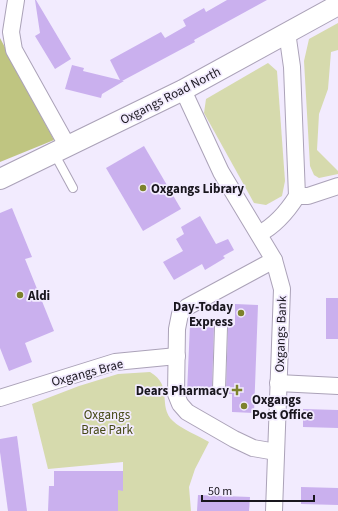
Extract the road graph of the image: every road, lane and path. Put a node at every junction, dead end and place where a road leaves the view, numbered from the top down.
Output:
1 (16, 0) edge
2 (338, 5) edge
3 (287, 32) junction
4 (183, 90) junction
5 (61, 150) junction
6 (0, 178) edge
7 (338, 186) edge
8 (73, 188) dead end
9 (297, 196) junction
10 (259, 234) junction
11 (274, 260) junction
12 (221, 327) dead end
13 (177, 356) junction
14 (278, 383) junction
15 (338, 386) edge
16 (219, 389) dead end
17 (0, 398) edge
18 (276, 452) junction
19 (274, 511) edge

1 - 5 street
2 - 3 street, Oxgangs Road North
3 - 4 street, Oxgangs Road North
3 - 9 street
4 - 5 street, Oxgangs Road North
4 - 10 street, Oxgangs Bank
5 - 6 street, Oxgangs Road North
5 - 8 lane
7 - 9 street
9 - 10 street
10 - 11 street, Oxgangs Bank
11 - 13 street
11 - 14 street, Oxgangs Bank
12 - 16 street
13 - 17 street, Oxgangs Brae
13 - 18 street
14 - 15 street
14 - 18 street, Oxgangs Bank
18 - 19 street, Oxgangs Bank

